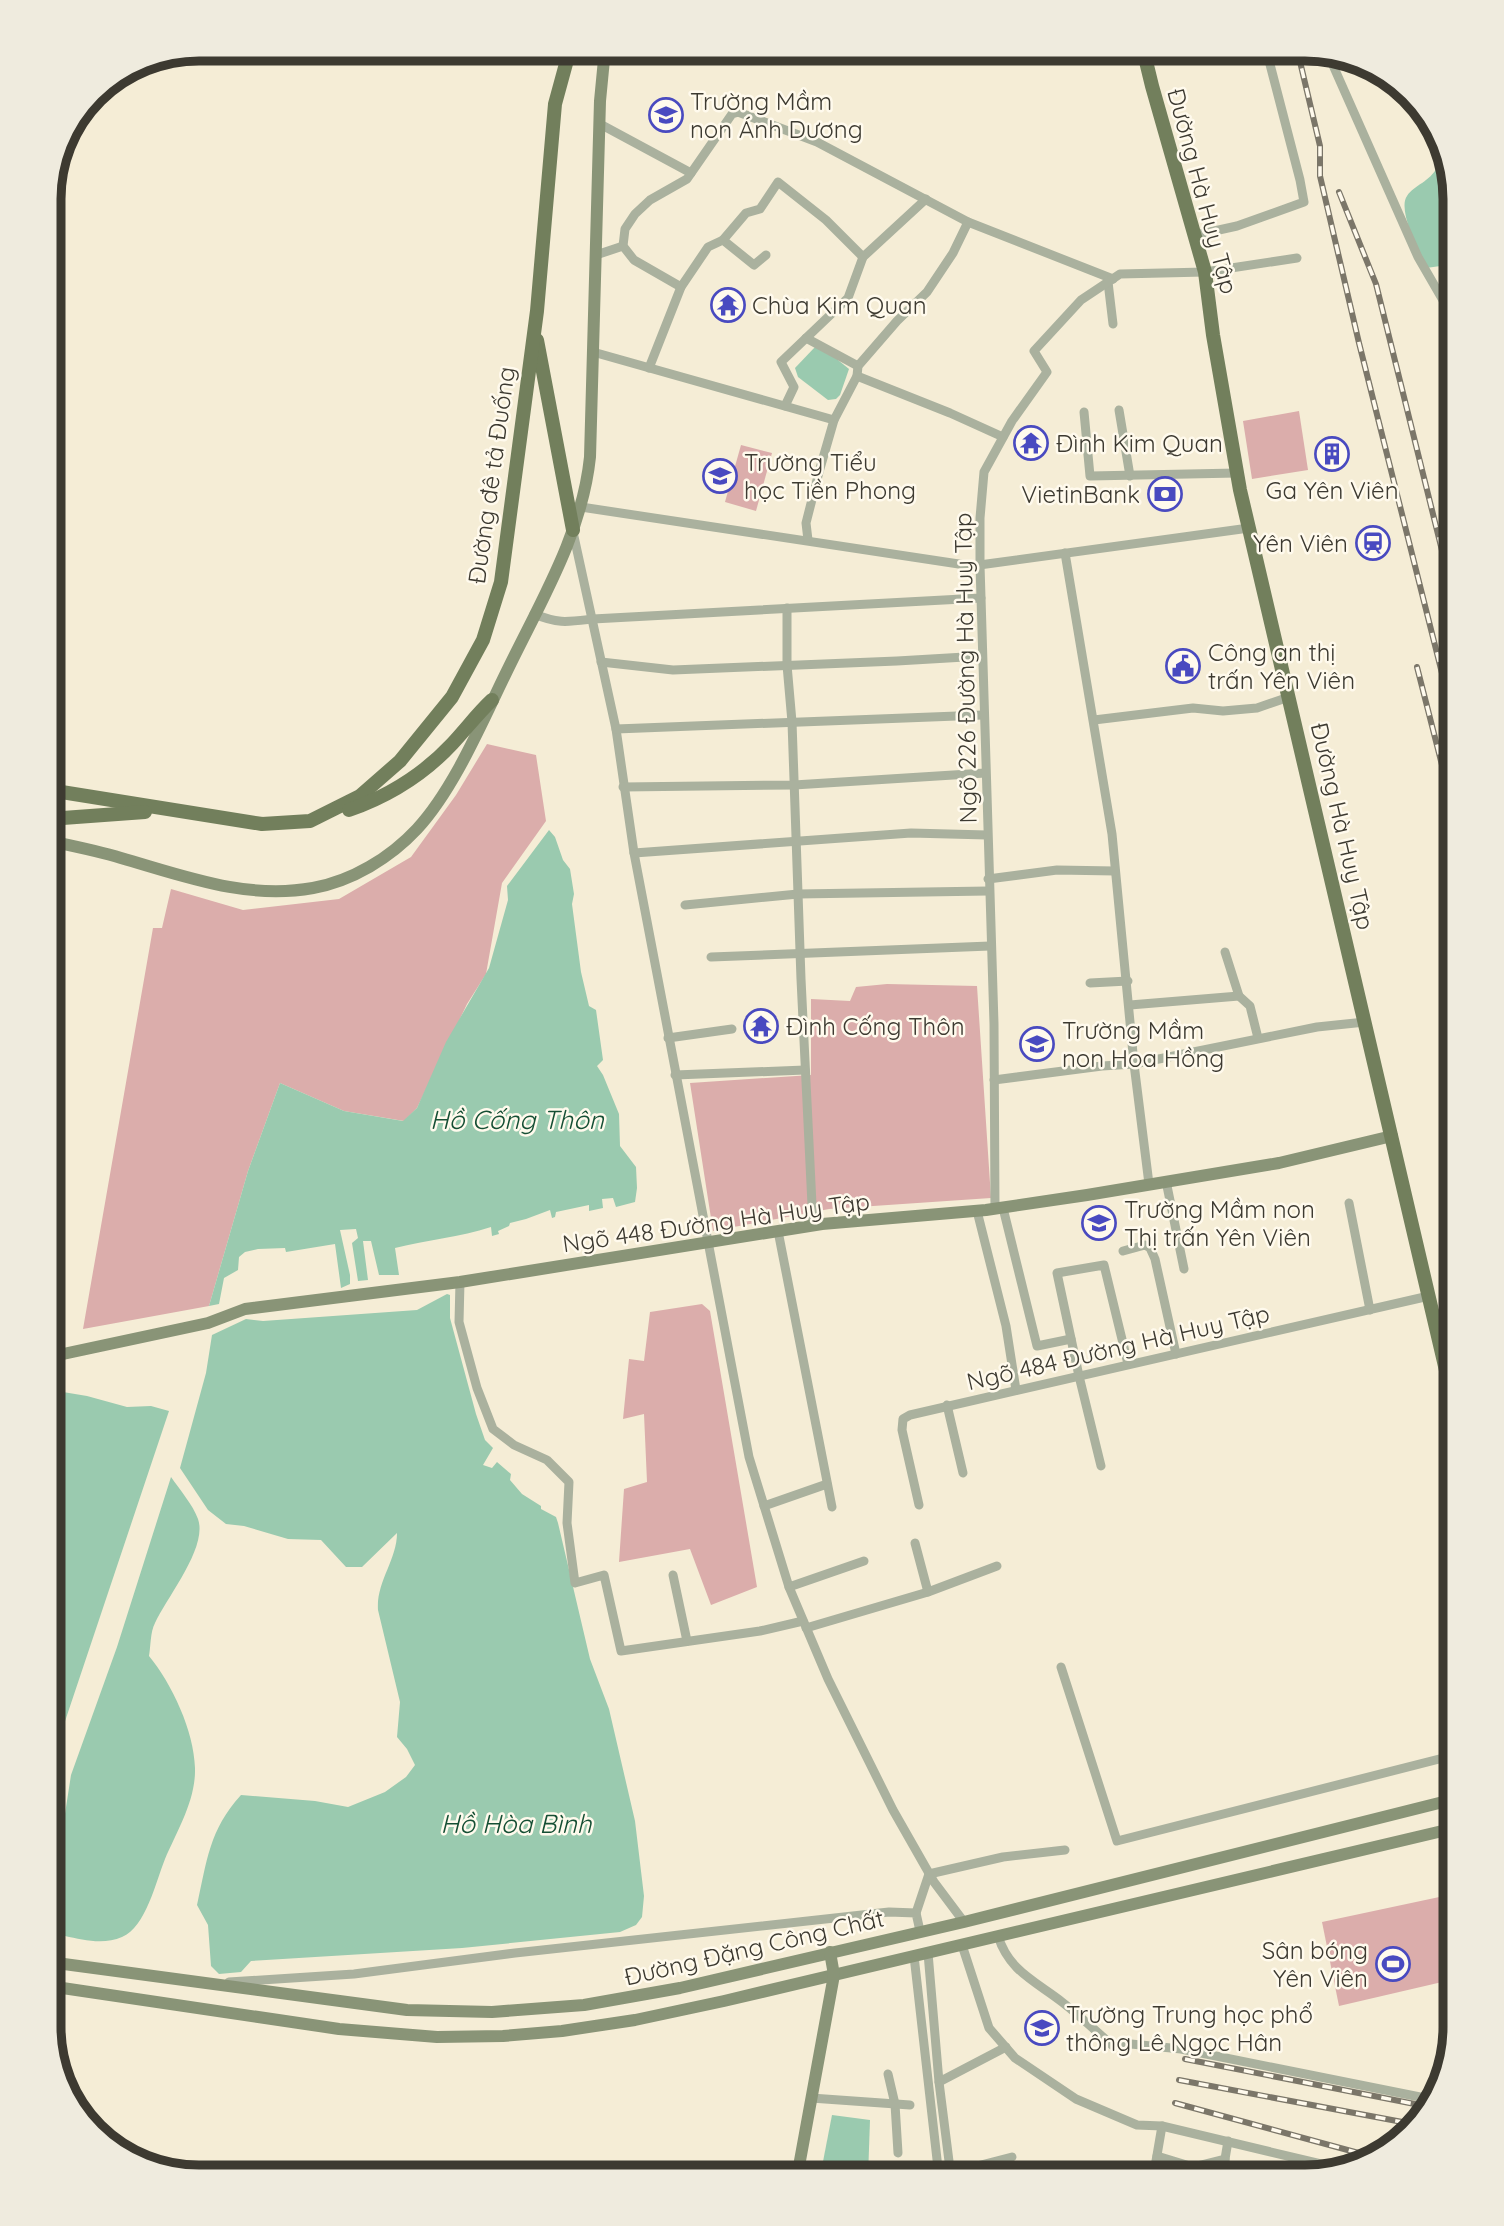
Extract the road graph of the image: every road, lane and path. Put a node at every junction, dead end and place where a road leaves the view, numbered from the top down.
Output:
1 (567, 61) edge
2 (604, 61) edge
3 (1146, 62) edge
4 (1269, 62) edge
5 (1333, 64) edge
6 (600, 124) junction
7 (691, 173) junction
8 (926, 199) junction
9 (968, 222) junction
10 (1196, 235) junction
11 (723, 240) junction
12 (623, 246) junction
13 (596, 255) junction
14 (766, 255) dead end
15 (863, 257) junction
16 (1297, 258) dead end
17 (1206, 272) junction
18 (1110, 281) junction
19 (681, 286) junction
20 (1443, 300) edge
21 (1113, 324) dead end
22 (534, 328) junction
23 (806, 338) junction
24 (593, 352) junction
25 (649, 368) junction
26 (858, 371) junction
27 (785, 406) junction
28 (1119, 410) dead end
29 (1084, 412) dead end
30 (834, 420) junction
31 (1003, 437) junction
32 (1237, 473) junction
33 (1130, 476) junction
34 (581, 508) junction
35 (1249, 528) junction
36 (573, 530) junction
37 (808, 540) junction
38 (1065, 553) junction
39 (980, 565) junction
40 (981, 598) junction
41 (787, 608) junction
42 (534, 614) junction
43 (593, 619) junction
44 (982, 656) junction
45 (601, 662) junction
46 (787, 665) junction
47 (1289, 697) junction
48 (492, 700) junction
49 (984, 715) junction
50 (1094, 720) junction
51 (792, 722) junction
52 (616, 729) junction
53 (985, 773) junction
54 (794, 785) junction
55 (623, 787) junction
56 (62, 792) edge
57 (171, 810) junction
58 (62, 818) edge
59 (310, 821) junction
60 (986, 835) junction
61 (796, 841) junction
62 (62, 844) edge
63 (634, 853) junction
64 (1115, 871) junction
65 (988, 878) junction
66 (988, 891) junction
67 (798, 894) junction
68 (685, 905) dead end
69 (990, 946) junction
70 (1225, 951) dead end
71 (800, 954) junction
72 (710, 957) dead end
73 (1128, 981) junction
74 (1090, 983) dead end
75 (1239, 996) junction
76 (1130, 1005) junction
77 (1365, 1023) junction
78 (732, 1029) dead end
79 (668, 1038) junction
80 (1258, 1038) junction
81 (1134, 1064) junction
82 (806, 1070) junction
83 (675, 1075) junction
84 (994, 1080) junction
85 (1392, 1136) junction
86 (1166, 1181) junction
87 (1149, 1184) junction
88 (1349, 1203) dead end
89 (999, 1208) junction
90 (977, 1211) junction
91 (813, 1225) junction
92 (778, 1231) junction
93 (707, 1244) junction
94 (1123, 1251) dead end
95 (1184, 1269) dead end
96 (460, 1282) junction
97 (1429, 1296) junction
98 (1370, 1310) junction
99 (1071, 1339) junction
100 (61, 1354) edge
101 (1176, 1354) junction
102 (1443, 1357) edge
103 (1128, 1364) junction
104 (1079, 1376) junction
105 (1016, 1390) junction
106 (947, 1405) junction
107 (1101, 1466) dead end
108 (963, 1473) dead end
109 (827, 1484) junction
110 (919, 1505) dead end
111 (764, 1506) junction
112 (832, 1507) dead end
113 (915, 1543) dead end
114 (864, 1561) dead end
115 (997, 1566) dead end
116 (673, 1575) dead end
117 (789, 1587) junction
118 (928, 1592) junction
119 (805, 1624) junction
120 (687, 1641) junction
121 (1061, 1667) dead end
122 (1443, 1758) edge
123 (1443, 1803) edge
124 (1443, 1831) edge
125 (1065, 1850) dead end
126 (929, 1874) junction
127 (1005, 1911) junction
128 (916, 1913) junction
129 (964, 1922) junction
130 (920, 1931) junction
131 (1005, 1935) junction
132 (962, 1945) junction
133 (830, 1952) junction
134 (928, 1953) junction
135 (914, 1956) junction
136 (61, 1964) edge
137 (834, 1975) junction
138 (204, 1984) junction
139 (61, 1988) edge
140 (1006, 2047) junction
141 (888, 2074) dead end
142 (939, 2082) junction
143 (811, 2098) junction
144 (1423, 2098) edge
145 (895, 2104) junction
146 (910, 2105) dead end
147 (1162, 2126) junction
148 (1228, 2141) junction
149 (898, 2152) dead end
150 (1157, 2156) junction
151 (1012, 2157) dead end
152 (1225, 2159) junction
153 (1322, 2164) edge
154 (799, 2165) edge
155 (938, 2165) edge
156 (950, 2165) edge
157 (986, 2165) edge
158 (1154, 2165) edge
159 (1189, 2165) edge
160 (1198, 2165) edge
161 (1225, 2165) edge

1 - 22 main road, Đường đê tả Đuống
2 - 6 main road
3 - 10 main road, Đường Hà Huy Tập
4 - 10 street
5 - 20 street
6 - 7 street
6 - 13 main road
7 - 8 street
7 - 12 street
8 - 9 street
8 - 15 street
9 - 18 street
9 - 26 street
10 - 17 main road, Đường Hà Huy Tập
11 - 14 street
11 - 15 street
11 - 19 street
12 - 13 street
12 - 19 street
13 - 24 main road
15 - 23 street
16 - 17 street, Ngõ 226 Đường Hà Huy Tập
17 - 18 street, Ngõ 226 Đường Hà Huy Tập
17 - 32 main road, Đường Hà Huy Tập
18 - 21 street
18 - 31 street, Ngõ 226 Đường Hà Huy Tập
19 - 25 street
22 - 36 main road
22 - 59 main road, Đường đê tả Đuống
23 - 26 street
23 - 27 street
24 - 25 street
24 - 34 main road
25 - 27 street
26 - 30 street
26 - 31 street
27 - 30 street
28 - 33 street
29 - 33 street
30 - 37 street
31 - 39 street, Ngõ 226 Đường Hà Huy Tập
32 - 33 street
32 - 35 main road, Đường Hà Huy Tập
34 - 36 main road
34 - 37 street
35 - 38 street
35 - 47 main road, Đường Hà Huy Tập
36 - 42 main road
36 - 43 street
37 - 39 street
38 - 39 street
38 - 50 street
39 - 40 street, Ngõ 226 Đường Hà Huy Tập
40 - 41 street
40 - 44 street, Ngõ 226 Đường Hà Huy Tập
41 - 43 street
41 - 46 street
42 - 43 street
42 - 48 main road
43 - 45 street
44 - 46 street
44 - 49 street, Ngõ 226 Đường Hà Huy Tập
45 - 46 street
45 - 52 street
46 - 51 street
47 - 50 street
47 - 77 main road, Đường Hà Huy Tập
48 - 59 main road
48 - 62 main road
49 - 51 street
49 - 53 street, Ngõ 226 Đường Hà Huy Tập
50 - 64 street
51 - 52 street
51 - 54 street
52 - 55 street
53 - 54 street
53 - 60 street, Ngõ 226 Đường Hà Huy Tập
54 - 55 street
54 - 61 street
55 - 63 street
56 - 57 main road, Đường đê tả Đuống
57 - 58 main road
57 - 59 main road, Đường đê tả Đuống
60 - 61 street
60 - 65 street, Ngõ 226 Đường Hà Huy Tập
61 - 63 street
61 - 67 street
63 - 79 street
64 - 65 street
64 - 73 street
65 - 66 street, Ngõ 226 Đường Hà Huy Tập
66 - 67 street
66 - 69 street, Ngõ 226 Đường Hà Huy Tập
67 - 68 street
67 - 71 street
69 - 71 street
69 - 84 street, Ngõ 226 Đường Hà Huy Tập
70 - 75 street
71 - 72 street
71 - 82 street
73 - 74 street
73 - 76 street
75 - 76 street
75 - 80 street
76 - 81 street
77 - 80 street
77 - 85 main road, Đường Hà Huy Tập
78 - 79 street
79 - 83 street
80 - 81 street
81 - 84 street
81 - 87 street
82 - 83 street
82 - 91 street
83 - 93 street
84 - 89 street, Ngõ 226 Đường Hà Huy Tập
85 - 86 main road, Ngõ 448 Đường Hà Huy Tập
85 - 97 main road, Đường Hà Huy Tập
86 - 87 main road, Ngõ 448 Đường Hà Huy Tập
86 - 95 street
87 - 89 main road, Ngõ 448 Đường Hà Huy Tập
88 - 98 street
89 - 90 main road, Ngõ 448 Đường Hà Huy Tập
89 - 99 street, Ngõ 226 Đường Hà Huy Tập
90 - 91 main road, Ngõ 448 Đường Hà Huy Tập
90 - 105 street
91 - 92 main road, Ngõ 448 Đường Hà Huy Tập
92 - 93 main road, Ngõ 448 Đường Hà Huy Tập
92 - 109 street
93 - 96 main road, Ngõ 448 Đường Hà Huy Tập
93 - 111 street
94 - 101 street
96 - 100 main road, Ngõ 448 Đường Hà Huy Tập
96 - 120 street
97 - 98 street, Ngõ 484 Đường Hà Huy Tập
97 - 102 main road, Đường Hà Huy Tập
98 - 101 street, Ngõ 484 Đường Hà Huy Tập
99 - 103 street
99 - 104 street
101 - 103 street, Ngõ 484 Đường Hà Huy Tập
103 - 104 street, Ngõ 484 Đường Hà Huy Tập
104 - 105 street, Ngõ 484 Đường Hà Huy Tập
104 - 107 street
105 - 106 street, Ngõ 484 Đường Hà Huy Tập
106 - 108 street
106 - 110 street, Ngõ 484 Đường Hà Huy Tập
109 - 111 street
109 - 112 street
111 - 117 street
113 - 118 street
114 - 117 street
115 - 118 street
116 - 120 street
117 - 119 street
118 - 119 street
119 - 120 street
119 - 126 street
121 - 122 street
123 - 127 main road, Đường Đặng Công Chất
124 - 131 main road, Đường Đặng Công Chất
125 - 126 street
126 - 128 street
126 - 129 street
127 - 129 main road, Đường Đặng Công Chất
127 - 131 main road
128 - 130 street
128 - 138 street
129 - 130 main road, Đường Đặng Công Chất
130 - 133 main road, Đường Đặng Công Chất
131 - 132 main road, Đường Đặng Công Chất
131 - 144 street
132 - 134 main road, Đường Đặng Công Chất
132 - 140 street
133 - 137 main road
133 - 138 main road, Đường Đặng Công Chất
134 - 135 main road, Đường Đặng Công Chất
134 - 142 street
135 - 137 main road, Đường Đặng Công Chất
135 - 155 street
136 - 138 main road, Đường Đặng Công Chất
137 - 139 main road, Đường Đặng Công Chất
137 - 143 main road
140 - 142 street
140 - 147 street
141 - 145 street
142 - 156 street
143 - 145 street
143 - 154 main road
145 - 146 street
145 - 149 street
147 - 148 street
147 - 150 street
148 - 152 street
148 - 153 street
150 - 158 street
150 - 159 street
151 - 157 street
152 - 160 street
152 - 161 street

